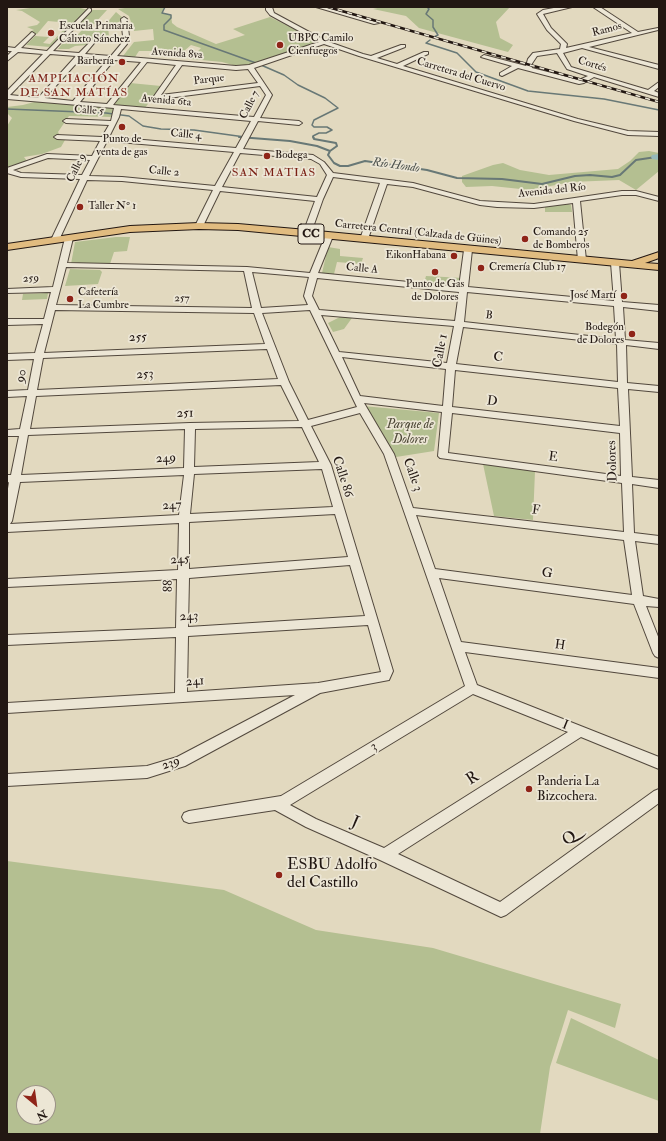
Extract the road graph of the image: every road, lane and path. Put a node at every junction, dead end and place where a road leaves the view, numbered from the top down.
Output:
1 (269, 7) edge
2 (319, 7) edge
3 (569, 7) edge
4 (596, 7) edge
5 (89, 10) dead end
6 (124, 19) dead end
7 (376, 23) dead end
8 (656, 29) dead end
9 (636, 33) junction
10 (32, 34) dead end
11 (92, 42) dead end
12 (324, 42) junction
13 (403, 46) dead end
14 (583, 47) junction
15 (7, 49) edge
16 (16, 50) junction
17 (561, 51) junction
18 (48, 53) junction
19 (426, 53) dead end
20 (80, 55) junction
21 (484, 57) dead end
22 (112, 58) junction
23 (372, 58) junction
24 (7, 59) edge
25 (145, 61) junction
26 (180, 64) junction
27 (397, 66) junction
28 (517, 66) junction
29 (250, 67) junction
30 (659, 67) edge
31 (530, 69) junction
32 (502, 74) dead end
33 (593, 75) junction
34 (262, 84) junction
35 (659, 84) edge
36 (649, 92) junction
37 (659, 95) edge
38 (7, 96) edge
39 (157, 97) junction
40 (40, 100) junction
41 (76, 103) junction
42 (109, 106) junction
43 (148, 110) junction
44 (116, 115) junction
45 (256, 119) junction
46 (66, 121) dead end
47 (299, 123) dead end
48 (659, 134) edge
49 (58, 137) dead end
50 (105, 138) junction
51 (238, 150) junction
52 (94, 158) junction
53 (7, 171) edge
54 (331, 175) junction
55 (84, 178) junction
56 (384, 181) junction
57 (218, 188) junction
58 (319, 199) junction
59 (659, 199) edge
60 (576, 200) junction
61 (199, 226) junction
62 (307, 234) junction
63 (329, 236) junction
64 (69, 238) junction
65 (364, 239) junction
66 (55, 240) junction
67 (7, 247) edge
68 (468, 250) junction
69 (659, 255) edge
70 (582, 260) junction
71 (615, 263) junction
72 (628, 264) junction
73 (62, 266) junction
74 (659, 267) edge
75 (247, 269) junction
76 (313, 276) junction
77 (56, 289) junction
78 (462, 290) junction
79 (7, 291) edge
80 (618, 305) junction
81 (51, 307) junction
82 (659, 308) edge
83 (257, 310) junction
84 (315, 310) junction
85 (49, 320) junction
86 (7, 322) edge
87 (460, 324) junction
88 (621, 341) junction
89 (270, 346) junction
90 (659, 346) edge
91 (335, 354) junction
92 (39, 356) junction
93 (7, 357) edge
94 (451, 366) junction
95 (284, 382) junction
96 (622, 385) junction
97 (659, 389) edge
98 (32, 393) junction
99 (7, 394) edge
100 (357, 400) junction
101 (362, 409) junction
102 (447, 410) junction
103 (305, 424) junction
104 (190, 426) junction
105 (624, 430) junction
106 (25, 432) junction
107 (7, 433) edge
108 (443, 456) joint
109 (326, 465) junction
110 (189, 471) junction
111 (11, 479) edge
112 (627, 480) junction
113 (659, 484) edge
114 (339, 510) junction
115 (410, 511) junction
116 (184, 519) junction
117 (7, 521) edge
118 (7, 528) edge
119 (629, 536) junction
120 (659, 540) edge
121 (354, 561) junction
122 (431, 573) junction
123 (183, 574) junction
124 (7, 583) edge
125 (638, 601) junction
126 (659, 603) edge
127 (372, 620) junction
128 (182, 632) junction
129 (7, 640) edge
130 (457, 646) junction
131 (659, 653) edge
132 (659, 673) edge
133 (385, 676) joint
134 (318, 688) junction
135 (472, 688) junction
136 (181, 698) junction
137 (7, 708) edge
138 (580, 732) junction
139 (659, 763) edge
140 (7, 780) edge
141 (659, 795) edge
142 (276, 804) junction
143 (189, 817) dead end
144 (385, 855) junction
145 (501, 910) joint

1 - 12 street, Carretera del Cuervo
2 - 7 street
3 - 17 street, Cortés
4 - 9 street
5 - 18 street
6 - 22 street
8 - 9 street, Ramos
9 - 14 street, Ramos
10 - 16 street
11 - 20 street
12 - 23 street, Carretera del Cuervo
12 - 29 street
13 - 23 street
14 - 17 street, Ramos
14 - 30 street
15 - 16 street, Avenida 8va
16 - 18 street, Avenida 8va
16 - 24 street
17 - 31 street, Ramos
17 - 33 street, Cortés
18 - 20 street, Avenida 8va
18 - 38 street
19 - 27 street
20 - 22 street, Avenida 8va
20 - 40 street
21 - 28 street
22 - 25 street, Avenida 8va
22 - 41 street
23 - 27 street, Carretera del Cuervo
25 - 26 street, Avenida 8va
25 - 42 street
26 - 29 street, Avenida 8va
26 - 39 street
27 - 48 street, Carretera del Cuervo
28 - 31 street
28 - 32 street
29 - 34 street, Calle 7
31 - 33 street
33 - 36 street, Cortés
34 - 39 street, Parque
34 - 45 street, Calle 7
35 - 36 street
36 - 37 street, Cortés
38 - 40 street, Avenida 6ta
39 - 43 street
40 - 41 street, Avenida 6ta
41 - 42 street, Avenida 6ta
42 - 44 street, Avenida 6ta
43 - 44 street, Avenida 6ta
43 - 45 street, Avenida 6ta
44 - 46 street, Calle 5
44 - 50 street, Calle 9
45 - 47 street, Avenida 6ta
45 - 51 street, Calle 7
49 - 50 street, Calle 4
50 - 51 street, Calle 4
50 - 52 street, Calle 9
51 - 54 street, Calle 4
51 - 57 street, Calle 7
52 - 53 street
52 - 55 street, Calle 9
53 - 55 street, Calle 2
54 - 56 street, Avenida del Río
54 - 58 street
55 - 57 street, Calle 2
55 - 66 street, Calle 9
56 - 60 street, Avenida del Río
56 - 65 street
57 - 58 street, Calle 2
57 - 61 street, Calle 7
58 - 62 street
59 - 60 street, Avenida del Río
60 - 70 street
61 - 62 main road, Carretera Central (Calzada de Güines) / CC
61 - 64 main road, Carretera Central (Calzada de Güines) / CC
62 - 63 main road, Carretera Central (Calzada de Güines) / CC
63 - 65 main road, Carretera Central (Calzada de Güines) / CC
63 - 76 street, Calle 3
64 - 66 main road, Carretera Central (Calzada de Güines) / CC
64 - 73 street, 90
65 - 68 main road, Carretera Central (Calzada de Güines) / CC
66 - 67 main road, Carretera Central (Calzada de Güines) / CC
68 - 70 main road, Carretera Central (Calzada de Güines) / CC
68 - 78 street, Calle 1
69 - 72 main road
70 - 71 main road, Carretera Central (Calzada de Güines) / CC
71 - 72 main road, Carretera Central (Calzada de Güines) / CC
71 - 80 street, Dolores
72 - 74 main road, Carretera Central (Calzada de Güines) / CC
73 - 75 street, Calle A
73 - 77 street, 90
75 - 76 street, Calle A
75 - 83 street, Calle 86
76 - 78 street, Calle A
76 - 84 street, Calle 3
77 - 79 street, 259
77 - 81 street, 90
78 - 80 street, Calle A
78 - 87 street, Calle 1
80 - 82 street, Calle A
80 - 88 street, Dolores
81 - 83 street, 257
81 - 85 street, 90
83 - 84 street, 257
83 - 89 street, Calle 86
84 - 87 street, B
84 - 91 street, Calle 3
85 - 86 street
85 - 92 street, 90
87 - 88 street, B
87 - 94 street, Calle 1
88 - 90 street, B
88 - 96 street, Dolores
89 - 92 street, 255
89 - 95 street, Calle 86
91 - 94 street, C
91 - 100 street, Calle 3
92 - 93 street, 255
92 - 98 street, 90
94 - 96 street, C
94 - 102 street, Calle 1
95 - 98 street, 253
95 - 103 street, Calle 86
96 - 97 street, C
96 - 105 street, Dolores
98 - 99 street, 253
98 - 106 street, 90
100 - 101 street, Calle 3
100 - 102 street, D
101 - 103 street, 251
101 - 115 street, Calle 3
102 - 105 street, D
102 - 108 street, Calle 1
103 - 104 street, 251
103 - 109 street, Calle 86
104 - 106 street, 251
104 - 110 street, 88
105 - 112 street, Dolores
106 - 107 street, 251
106 - 111 street, 90
108 - 112 street, E
109 - 110 street, 249
109 - 114 street, Calle 86
110 - 111 street, 249
110 - 116 street, 88
111 - 117 street, 90
112 - 113 street, E
112 - 119 street, Dolores
114 - 116 street, 247
114 - 121 street, Calle 86
115 - 119 street, F
115 - 122 street, Calle 3
116 - 118 street, 247
116 - 123 street, 88
119 - 120 street, F
119 - 125 street, Dolores
121 - 123 street, 245
121 - 127 street, Calle 86
122 - 125 street, G
122 - 130 street, Calle 3
123 - 124 street, 245
123 - 128 street, 88
125 - 126 street, G
125 - 131 street, Dolores
127 - 128 street, 243
127 - 133 street, Calle 86
128 - 129 street, 243
128 - 136 street, 88
130 - 132 street, H
130 - 135 street, Calle 3
133 - 134 street, 241
134 - 136 street, 241
134 - 140 street, 239
135 - 138 street, I
135 - 142 street, 3
136 - 137 street, 241
138 - 139 street, I
138 - 144 street, R
141 - 145 street, Q
142 - 143 street
142 - 144 street, J
144 - 145 street, J

